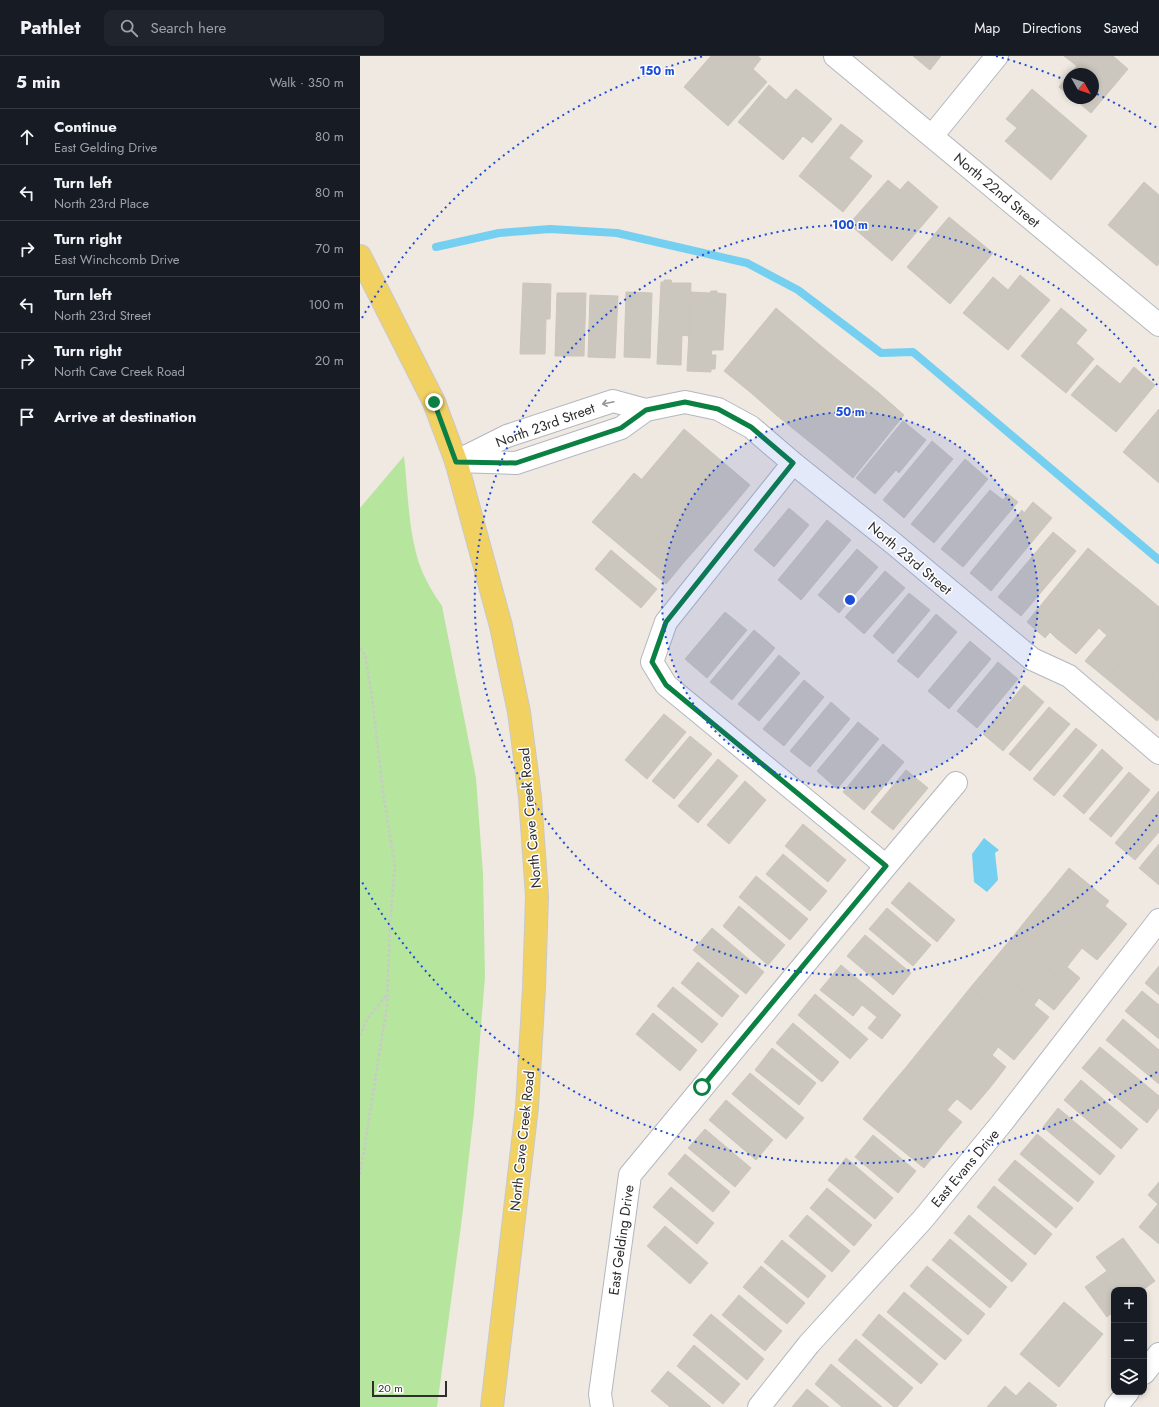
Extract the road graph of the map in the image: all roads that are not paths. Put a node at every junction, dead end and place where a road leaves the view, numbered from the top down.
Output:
1 (836, 56) edge
2 (997, 56) edge
3 (932, 136) junction
4 (360, 256) edge
5 (1159, 325) edge
6 (646, 410) junction
7 (456, 462) junction
8 (793, 463) junction
9 (1159, 753) edge
10 (956, 783) dead end
11 (886, 866) junction
12 (1159, 920) edge
13 (1159, 1354) edge
14 (1147, 1369) edge
15 (1126, 1395) edge
16 (492, 1407) edge
17 (602, 1407) edge
18 (759, 1407) edge
19 (1116, 1407) edge

1 - 3 street, North 22nd Street
2 - 3 street
3 - 5 street, North 22nd Street
4 - 7 main road, North Cave Creek Road
6 - 7 street, North 23rd Street
6 -> 7 street, North 23rd Street
6 - 8 street, North 23rd Street
7 - 16 main road, North Cave Creek Road
8 - 9 street, North 23rd Street
8 - 11 street
10 - 11 street, East Gelding Drive
11 - 17 street, East Gelding Drive
12 - 18 street, East Evans Drive
13 - 14 street
15 - 19 street

